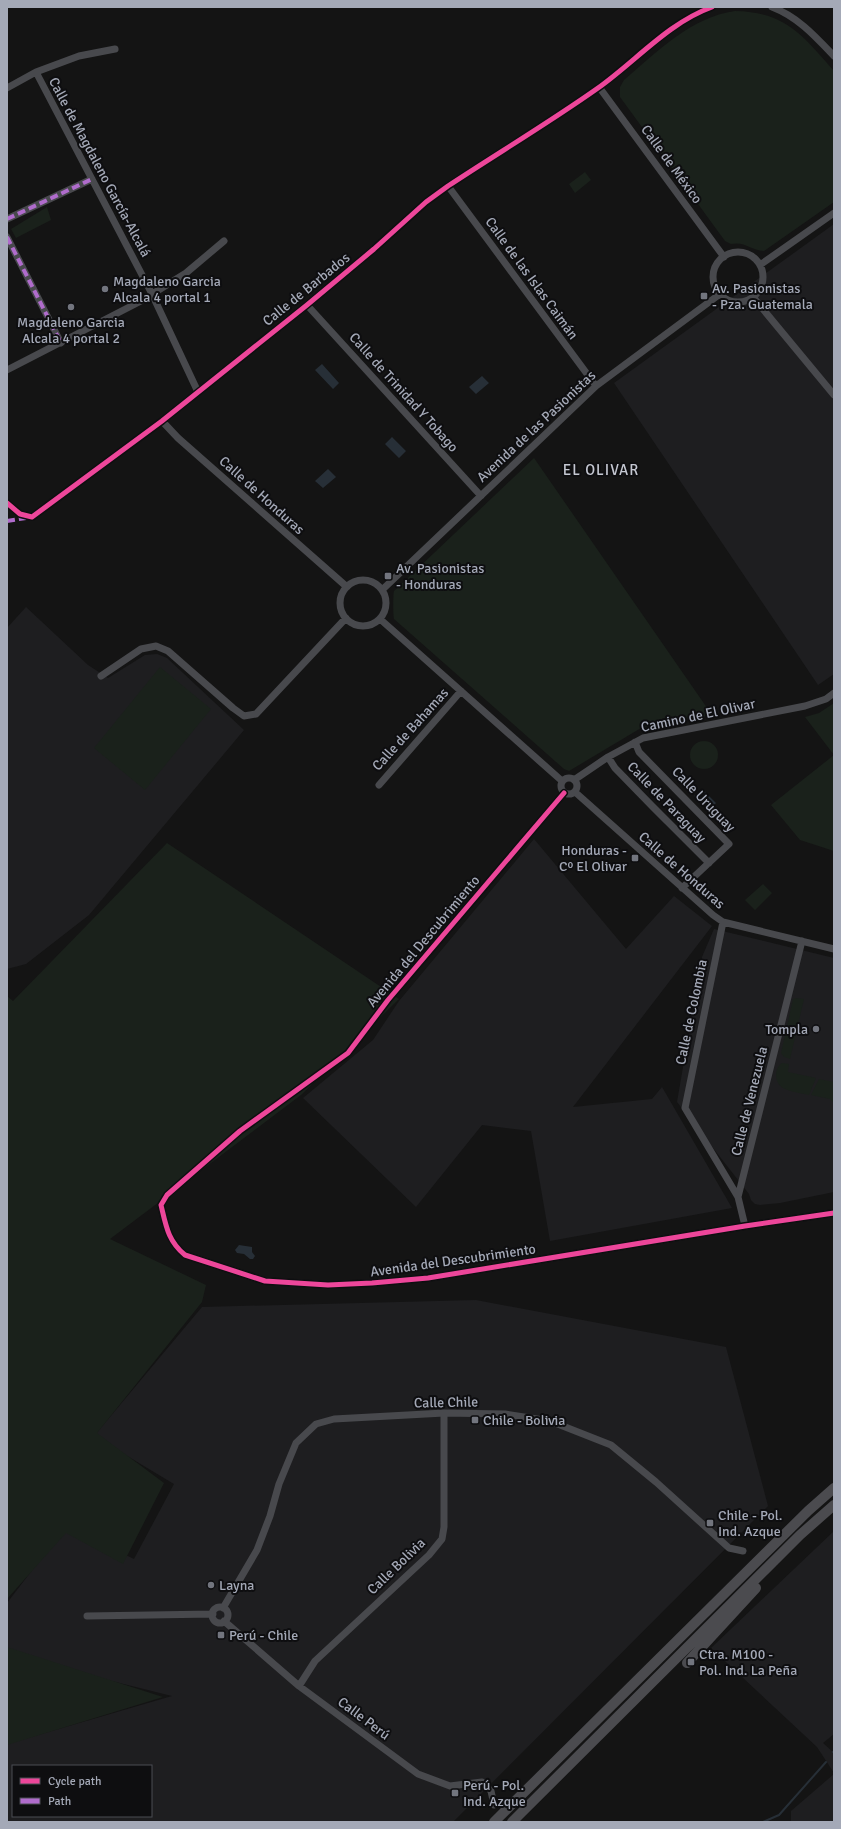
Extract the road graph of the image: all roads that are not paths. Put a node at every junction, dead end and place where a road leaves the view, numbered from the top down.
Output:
1 (712, 7) edge
2 (772, 7) edge
3 (115, 50) dead end
4 (834, 56) edge
5 (36, 72) junction
6 (600, 87) junction
7 (7, 88) edge
8 (92, 179) junction
9 (448, 186) junction
10 (834, 212) edge
11 (7, 219) edge
12 (7, 237) edge
13 (224, 241) dead end
14 (724, 257) junction
15 (760, 265) junction
16 (152, 294) junction
17 (720, 294) junction
18 (753, 297) junction
19 (307, 305) junction
20 (62, 343) junction
21 (7, 370) edge
22 (596, 386) junction
23 (198, 392) junction
24 (834, 395) edge
25 (162, 421) junction
26 (481, 496) junction
27 (7, 503) edge
28 (347, 587) junction
29 (382, 590) junction
30 (346, 618) junction
31 (380, 619) junction
32 (101, 676) dead end
33 (461, 691) junction
34 (834, 693) edge
35 (635, 742) junction
36 (608, 757) junction
37 (574, 780) junction
38 (562, 781) junction
39 (378, 784) dead end
40 (575, 792) junction
41 (564, 793) junction
42 (709, 863) junction
43 (682, 888) junction
44 (723, 922) junction
45 (802, 941) junction
46 (834, 948) edge
47 (738, 1197) junction
48 (834, 1213) edge
49 (745, 1226) junction
50 (444, 1413) junction
51 (834, 1488) edge
52 (834, 1505) edge
53 (800, 1535) junction
54 (743, 1551) dead end
55 (223, 1608) junction
56 (212, 1614) junction
57 (87, 1616) dead end
58 (224, 1621) junction
59 (687, 1663) dead end
60 (298, 1686) junction
61 (494, 1805) dead end
62 (494, 1822) edge
63 (512, 1822) edge

1 - 6 street, Calle de Barbados
2 - 4 street
3 - 5 street
5 - 7 street
5 - 8 street, Calle de Magdaleno García-Alcalá
6 - 9 street, Calle de Barbados
6 - 14 street, Calle de México
8 - 11 street
8 - 16 street, Calle de Magdaleno García-Alcalá
9 - 19 street, Calle de Barbados
9 - 22 street, Calle de las Islas Caimán
10 - 15 street
12 - 20 street
13 - 16 street
14 - 15 street
14 - 17 street
15 - 18 street
16 - 20 street
16 - 23 street, Calle de Magdaleno García-Alcalá
17 - 18 street
17 - 22 street, Avenida de las Pasionistas
18 - 24 street
19 - 23 street, Calle de Barbados
19 - 26 street, Calle de Trinidad Y Tobago
20 - 21 street
22 - 26 street, Avenida de las Pasionistas
23 - 25 street, Calle de Barbados
25 - 27 street, Calle de Barbados
25 - 28 street, Calle de Honduras
26 - 29 street, Avenida de las Pasionistas
28 - 29 street
28 - 30 street
29 - 31 street
30 - 31 street
30 - 32 street
31 - 33 street
33 - 38 street
33 - 39 street, Calle de Bahamas
34 - 35 street, Camino de El Olivar
35 - 36 street, Camino de El Olivar
35 - 42 street, Calle Uruguay
36 - 37 street, Camino de El Olivar
36 - 42 street, Calle de Paraguay
37 - 38 street
37 - 40 street
38 - 41 street
40 - 41 street
40 - 43 street, Calle de Honduras
41 - 49 street, Avenida del Descubrimiento
42 - 43 street, Calle Uruguay
43 - 44 street, Calle de Honduras
44 - 45 street, Calle de Honduras
44 - 47 street, Calle de Colombia
45 - 46 street, Calle de Honduras
45 - 47 street, Calle de Venezuela
47 - 49 street
48 - 49 street, Avenida del Descubrimiento
50 - 54 street, Calle Chile
50 - 55 street, Calle Chile
50 - 60 street, Calle Bolivia
51 - 62 highway
52 - 53 highway
53 - 59 highway
53 - 63 highway
55 - 56 street
55 - 58 street
56 - 57 street
56 - 58 street
58 - 60 street, Calle Perú
60 - 61 street, Calle Perú

